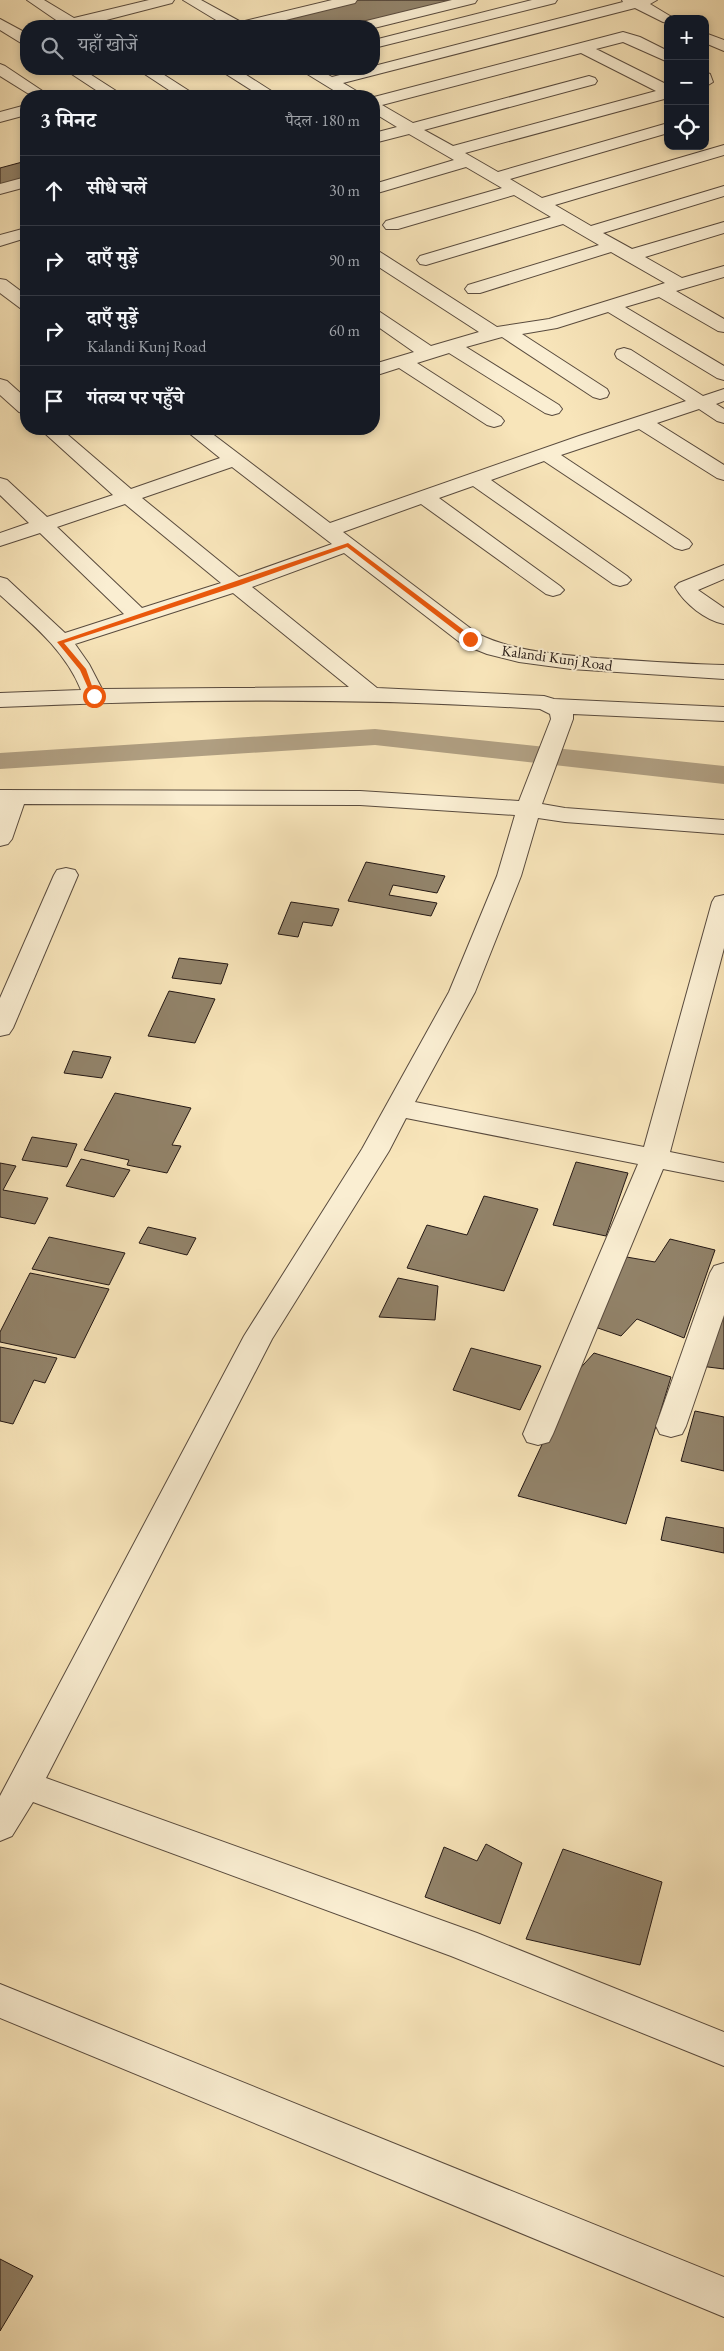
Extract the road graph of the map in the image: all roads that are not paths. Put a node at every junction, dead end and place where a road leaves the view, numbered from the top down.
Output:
1 (34, 0) edge
2 (109, 0) edge
3 (167, 0) edge
4 (190, 0) edge
5 (348, 0) edge
6 (470, 0) edge
7 (545, 0) edge
8 (638, 1) edge
9 (126, 10) junction
10 (664, 17) edge
11 (62, 20) edge
12 (88, 20) edge
13 (143, 20) edge
14 (225, 20) edge
15 (268, 20) edge
16 (380, 22) edge
17 (0, 24) edge
18 (20, 35) edge
19 (20, 38) edge
20 (709, 39) edge
21 (0, 41) edge
22 (380, 42) edge
23 (724, 46) edge
24 (583, 48) junction
25 (664, 55) edge
26 (0, 69) edge
27 (380, 69) edge
28 (567, 70) dead end
29 (82, 75) edge
30 (155, 75) edge
31 (236, 75) edge
32 (318, 75) edge
33 (356, 75) edge
34 (589, 81) junction
35 (329, 82) junction
36 (33, 90) edge
37 (106, 90) edge
38 (179, 90) edge
39 (262, 90) edge
40 (343, 90) edge
41 (664, 90) edge
42 (664, 93) edge
43 (380, 100) edge
44 (631, 103) junction
45 (380, 110) edge
46 (20, 114) edge
47 (0, 117) edge
48 (664, 120) edge
49 (410, 128) junction
50 (664, 129) edge
51 (380, 136) edge
52 (709, 143) edge
53 (724, 151) edge
54 (450, 152) junction
55 (467, 162) junction
56 (494, 178) junction
57 (20, 184) edge
58 (380, 187) edge
59 (0, 189) edge
60 (514, 190) junction
61 (724, 191) edge
62 (539, 204) junction
63 (564, 218) junction
64 (392, 225) dead end
65 (588, 232) junction
66 (719, 233) edge
67 (20, 235) edge
68 (0, 240) edge
69 (612, 246) junction
70 (630, 256) junction
71 (380, 260) edge
72 (426, 260) dead end
73 (722, 273) edge
74 (0, 284) edge
75 (679, 284) junction
76 (474, 289) dead end
77 (661, 290) junction
78 (20, 299) edge
79 (610, 306) junction
80 (380, 320) edge
81 (724, 327) edge
82 (499, 332) junction
83 (451, 346) junction
84 (429, 353) junction
85 (624, 354) dead end
86 (401, 361) junction
87 (380, 368) edge
88 (724, 374) edge
89 (0, 385) edge
90 (600, 393) dead end
91 (724, 395) edge
92 (20, 403) edge
93 (701, 403) junction
94 (552, 409) dead end
95 (724, 417) edge
96 (494, 421) dead end
97 (641, 422) junction
98 (57, 435) edge
99 (202, 435) edge
100 (547, 455) junction
101 (234, 460) junction
102 (724, 474) edge
103 (476, 479) junction
104 (0, 484) edge
105 (127, 496) junction
106 (424, 497) junction
107 (41, 526) junction
108 (329, 530) junction
109 (0, 540) edge
110 (682, 544) dead end
111 (348, 545) junction
112 (724, 571) edge
113 (620, 580) dead end
114 (0, 583) edge
115 (236, 585) junction
116 (553, 590) dead end
117 (139, 617) junction
118 (724, 618) edge
119 (60, 642) junction
120 (724, 672) edge
121 (371, 694) junction
122 (94, 696) junction
123 (0, 700) edge
124 (554, 706) junction
125 (724, 714) edge
126 (8, 797) edge
127 (533, 797) junction
128 (724, 827) edge
129 (0, 839) edge
130 (66, 874) dead end
131 (724, 902) edge
132 (0, 1028) edge
133 (399, 1108) junction
134 (655, 1157) junction
135 (724, 1172) edge
136 (724, 1273) edge
137 (671, 1426) dead end
138 (538, 1434) dead end
139 (25, 1785) junction
140 (0, 1826) edge
141 (0, 2001) edge
142 (724, 2049) edge
143 (724, 2297) edge

1 - 11 street
2 - 9 street
3 - 9 street
4 - 14 street
5 - 15 street
6 - 16 street
7 - 22 street
8 - 10 street
8 - 27 street
9 - 12 street
9 - 13 street
17 - 18 street
19 - 21 street
20 - 23 street
24 - 25 street
24 - 41 street
24 - 43 street
26 - 36 street
28 - 34 street
29 - 37 street
30 - 38 street
31 - 39 street
32 - 35 street
33 - 35 street
34 - 44 street
34 - 49 street
35 - 40 street
42 - 44 street
44 - 48 street
44 - 54 street
45 - 49 street
46 - 47 street
49 - 51 street
49 - 54 street
50 - 56 street
52 - 53 street
53 - 62 street
54 - 55 street
55 - 56 street
55 - 58 street
56 - 60 street
57 - 59 street
60 - 62 street
60 - 64 street
61 - 65 street
62 - 63 street
63 - 65 street
63 - 72 street
65 - 69 street
66 - 70 street
67 - 68 street
69 - 70 street
69 - 76 street
70 - 75 street
71 - 82 street
73 - 75 street
74 - 78 street
75 - 77 street
77 - 79 street
77 - 81 street
79 - 82 street
79 - 88 street
80 - 84 street
82 - 83 street
82 - 90 street
83 - 84 street
83 - 94 street
84 - 86 street
85 - 93 street
86 - 87 street
86 - 96 street
89 - 92 street
91 - 93 street
93 - 95 street
93 - 97 street
97 - 100 street
97 - 102 street
98 - 105 street
99 - 101 street, Kalandi Kunj Road
100 - 103 street
100 - 110 street
101 - 105 street
101 - 108 street, Kalandi Kunj Road
103 - 106 street
103 - 113 street
104 - 107 street
105 - 107 street
105 - 115 street
106 - 108 street
106 - 116 street
107 - 109 street
107 - 117 street
108 - 111 street, Kalandi Kunj Road
111 - 115 street
111 - 120 street, Kalandi Kunj Road
112 - 118 street
114 - 119 street
115 - 117 street
115 - 121 street
117 - 119 street
119 - 122 street
121 - 122 street
121 - 124 street
122 - 123 street
124 - 125 street
124 - 127 street
126 - 127 street
126 - 129 street
127 - 128 street
127 - 133 street
130 - 132 street
131 - 134 street
133 - 134 street
133 - 139 street
134 - 135 street
134 - 138 street
136 - 137 street
139 - 140 street
139 - 142 street
141 - 143 street

